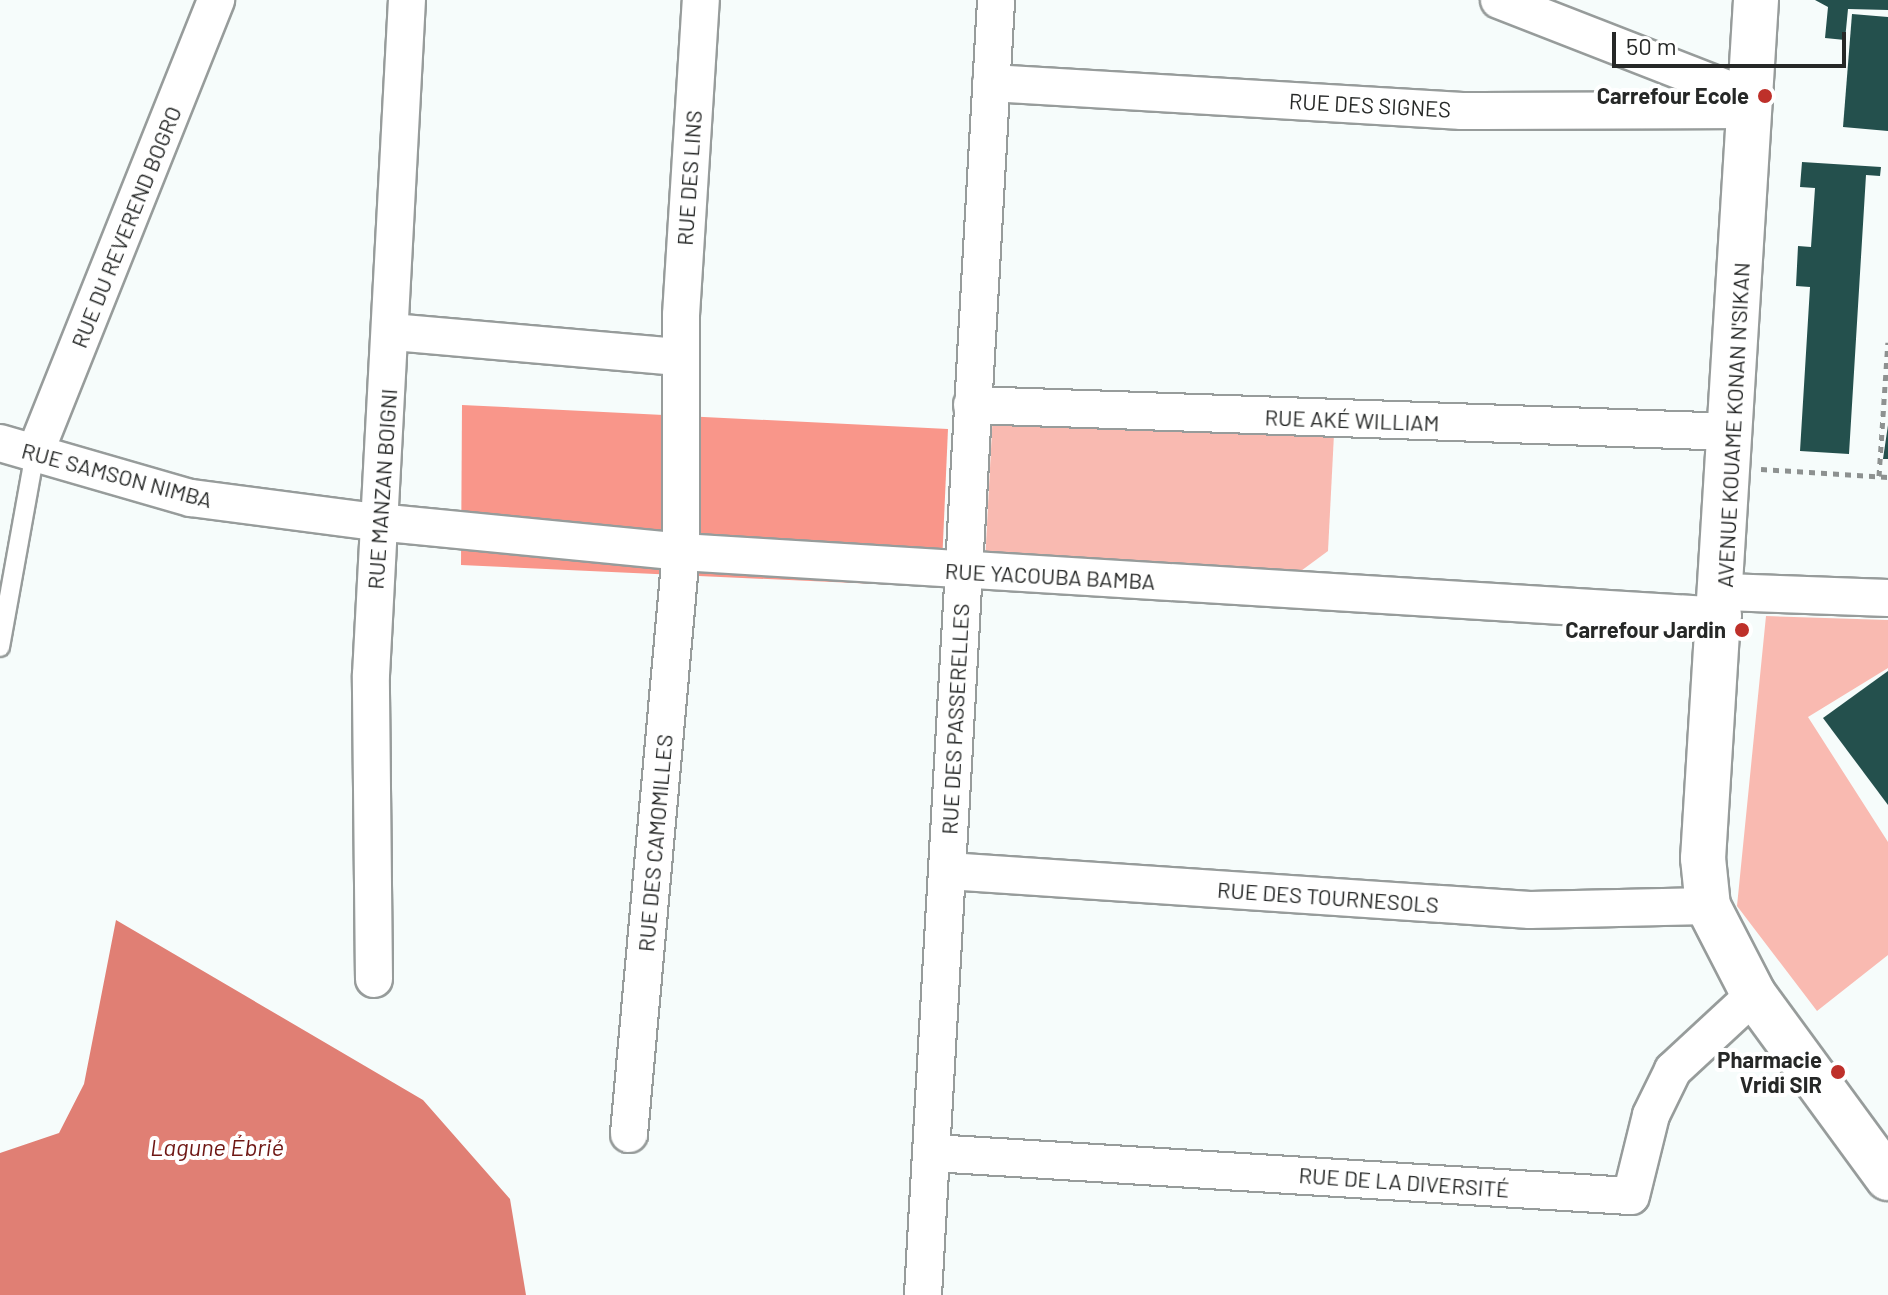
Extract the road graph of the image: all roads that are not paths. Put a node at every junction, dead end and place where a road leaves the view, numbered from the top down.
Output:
1 (216, 0) edge
2 (407, 0) edge
3 (701, 0) edge
4 (996, 0) edge
5 (1499, 0) edge
6 (1756, 0) edge
7 (991, 83) junction
8 (1751, 104) junction
9 (392, 332) junction
10 (680, 357) junction
11 (972, 405) junction
12 (0, 443) edge
13 (1731, 449) junction
14 (35, 453) junction
15 (377, 522) junction
16 (681, 552) junction
17 (962, 571) junction
18 (1888, 598) edge
19 (1724, 604) junction
20 (0, 647) edge
21 (948, 871) junction
22 (1708, 906) junction
23 (374, 979) dead end
24 (1754, 995) junction
25 (629, 1134) dead end
26 (933, 1153) junction
27 (1888, 1178) edge
28 (923, 1295) edge

1 - 14 street, RUE DU REVEREND BOGRO
2 - 9 street, RUE MANZAN BOIGNI
3 - 10 street, RUE DES LINS
4 - 7 street, RUE DES PASSERELLES
5 - 8 street
6 - 8 street, AVENUE KOUAME KONAN N'SIKAN
7 - 8 street, RUE DES SIGNES
7 - 11 street, RUE DES PASSERELLES
8 - 13 street, AVENUE KOUAME KONAN N'SIKAN
9 - 10 street
9 - 15 street, RUE MANZAN BOIGNI
10 - 16 street, RUE DES LINS
11 - 13 street, RUE AKÉ WILLIAM
11 - 17 street, RUE DES PASSERELLES
12 - 14 street, RUE SAMSON NIMBA
13 - 19 street, AVENUE KOUAME KONAN N'SIKAN
14 - 15 street, RUE SAMSON NIMBA
14 - 20 lane
15 - 16 street, RUE YACOUBA BAMBA
15 - 23 street, RUE MANZAN BOIGNI
16 - 17 street, RUE YACOUBA BAMBA
16 - 25 street, RUE DES CAMOMILLES
17 - 19 street, RUE YACOUBA BAMBA
17 - 21 street, RUE DES PASSERELLES
18 - 19 street, RUE YACOUBA BAMBA
19 - 22 street, AVENUE KOUAME KONAN N'SIKAN
21 - 22 street, RUE DES TOURNESOLS
21 - 26 street, RUE DES PASSERELLES
22 - 24 street, AVENUE KOUAME KONAN N'SIKAN
24 - 26 street, RUE DE LA DIVERSITÉ
24 - 27 street, AVENUE KOUAME KONAN N'SIKAN
26 - 28 street, RUE DES PASSERELLES

